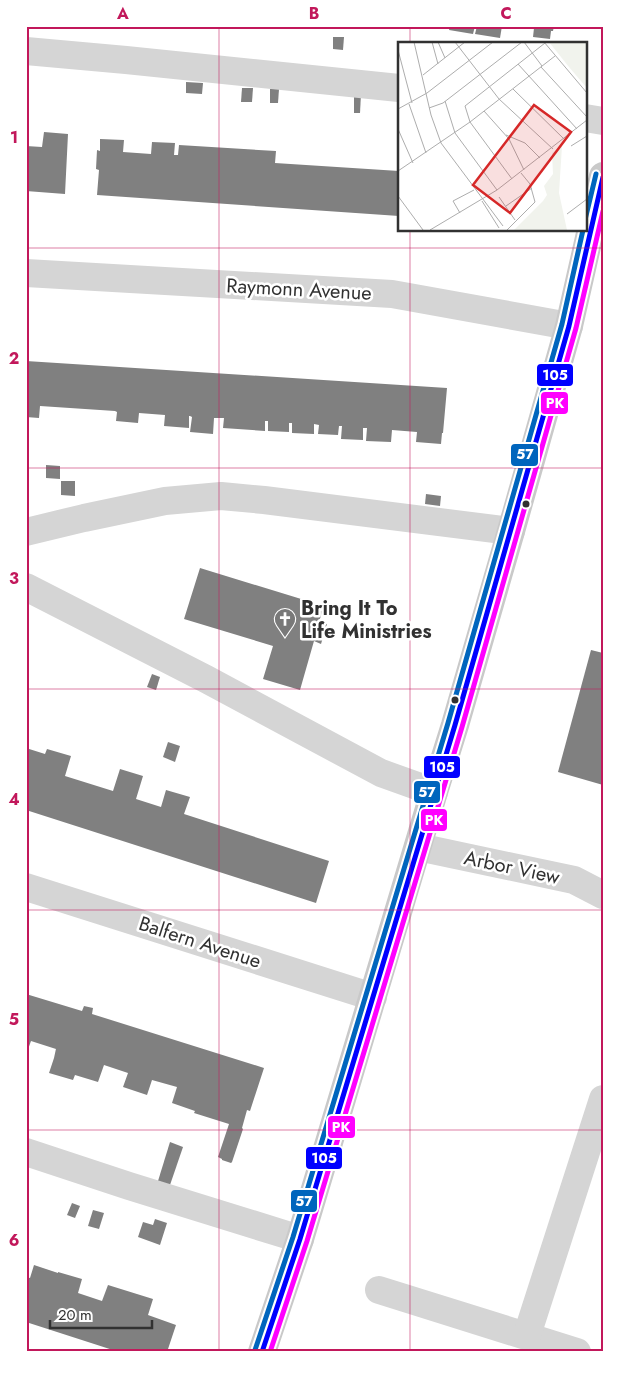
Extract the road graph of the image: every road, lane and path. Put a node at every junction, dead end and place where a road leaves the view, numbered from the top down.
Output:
1 (26, 51) edge
2 (398, 88) edge
3 (586, 118) edge
4 (603, 121) edge
5 (603, 176) edge
6 (26, 273) edge
7 (569, 326) junction
8 (511, 531) junction
9 (26, 532) edge
10 (26, 587) edge
11 (434, 792) junction
12 (418, 847) junction
13 (26, 887) edge
14 (603, 894) edge
15 (373, 997) junction
16 (603, 1099) edge
17 (26, 1152) edge
18 (300, 1239) junction
19 (379, 1290) dead end
20 (527, 1335) junction
21 (262, 1352) edge
22 (577, 1352) edge

1 - 2 street
3 - 4 street
5 - 7 main road
6 - 7 street, Raymonn Avenue
7 - 8 main road
8 - 9 street
8 - 11 main road
10 - 11 street
11 - 12 main road
12 - 14 street, Arbor View
12 - 15 main road
13 - 15 street, Balfern Avenue
15 - 18 main road
16 - 20 street
17 - 18 street
18 - 21 main road
19 - 20 street
20 - 22 street

